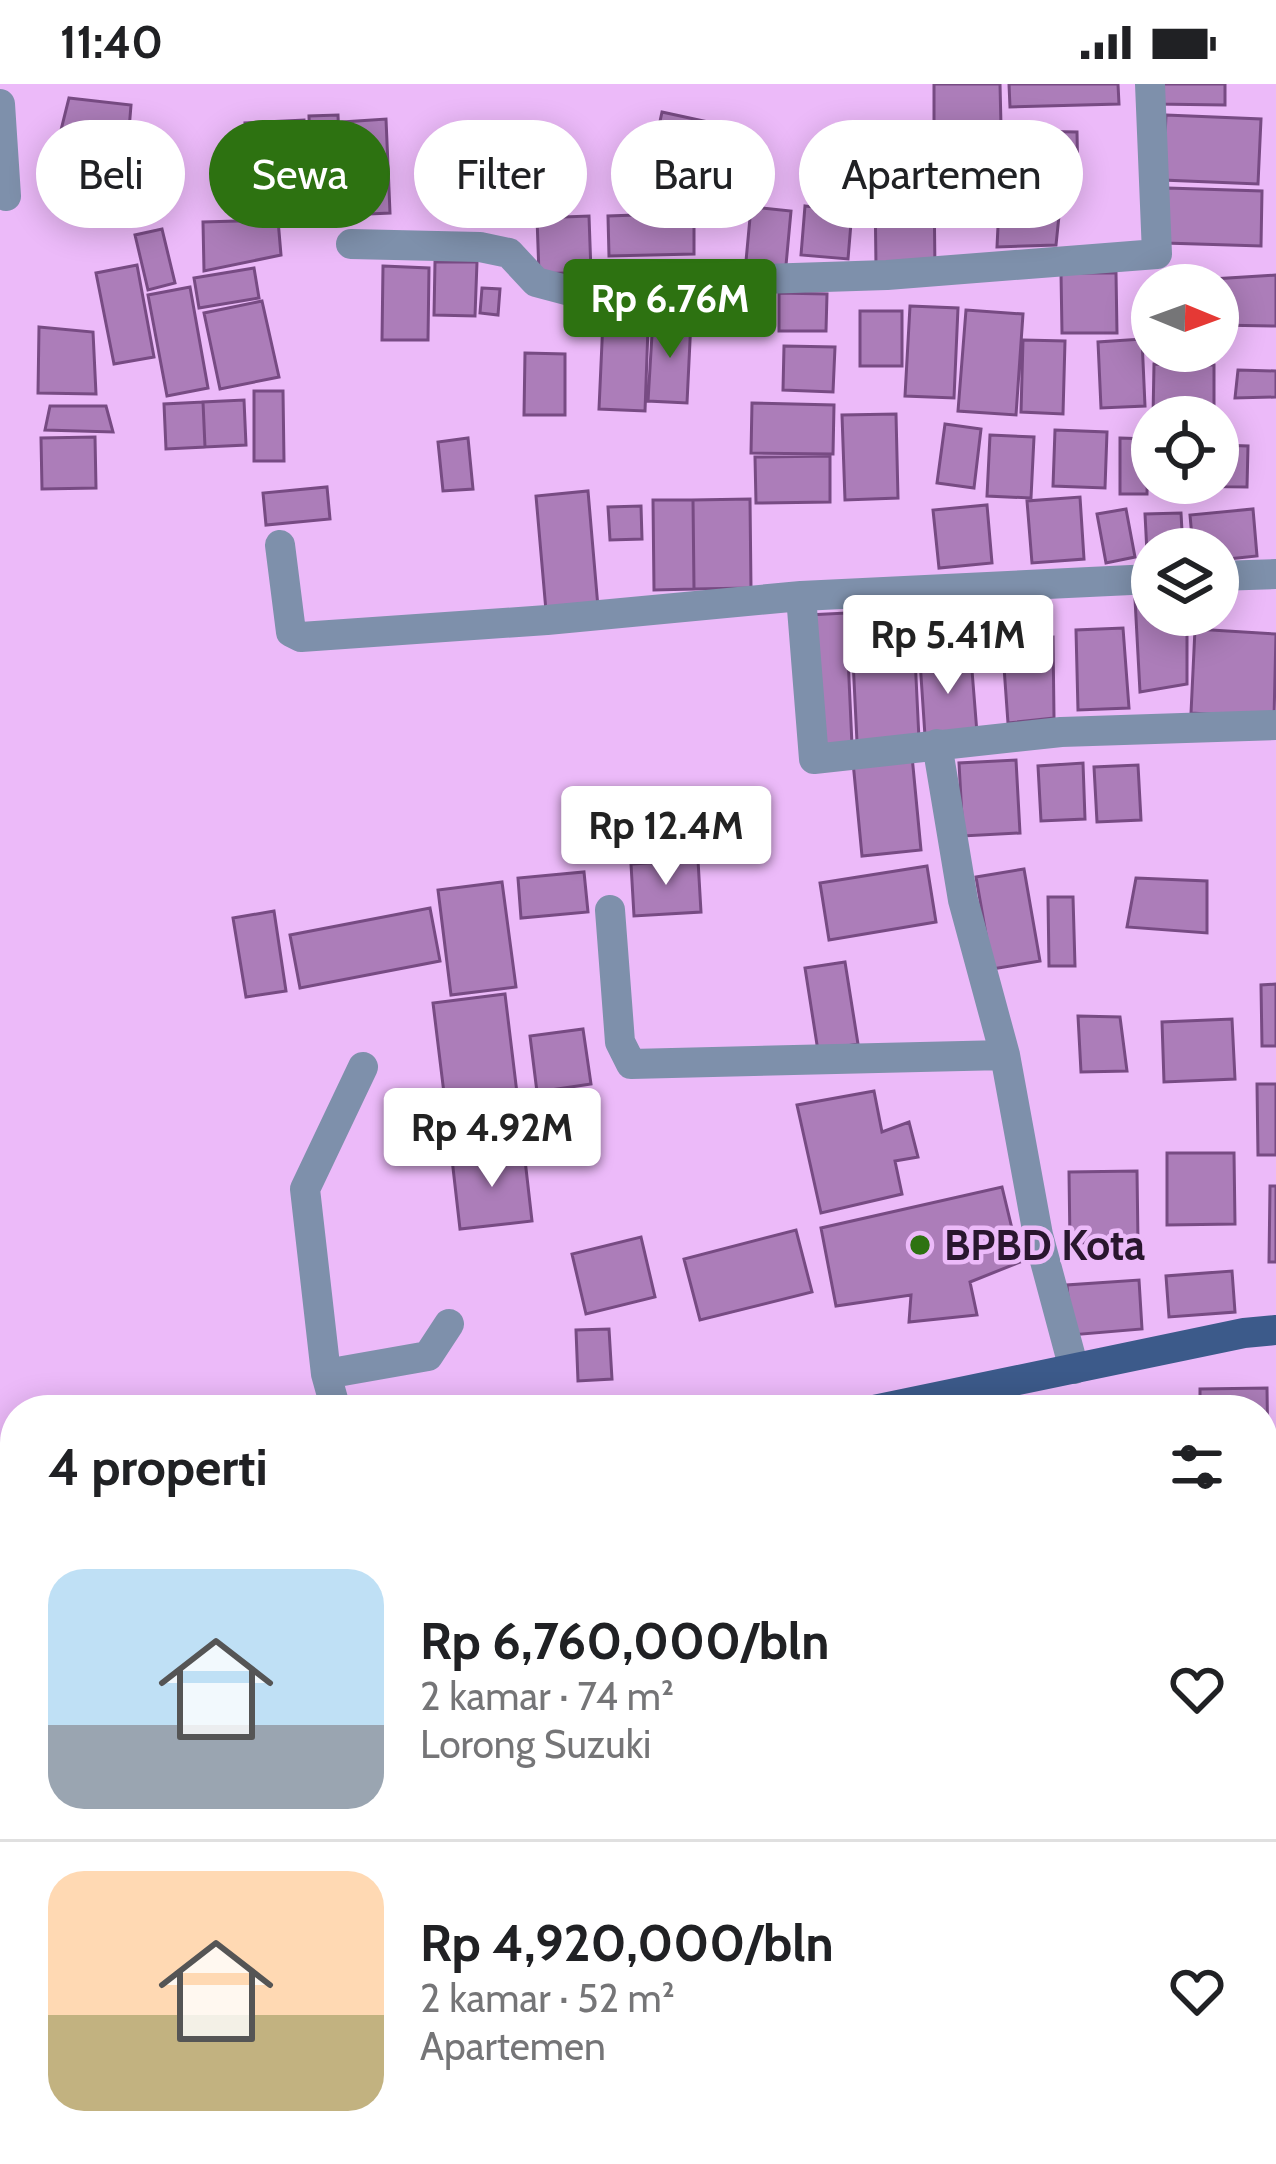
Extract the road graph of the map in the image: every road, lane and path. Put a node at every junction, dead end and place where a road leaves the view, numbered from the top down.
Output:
1 (1150, 84) edge
2 (0, 104) edge
3 (6, 196) dead end
4 (351, 244) dead end
5 (280, 545) dead end
6 (1276, 574) edge
7 (1239, 575) edge
8 (1131, 580) edge
9 (801, 596) junction
10 (1276, 725) edge
11 (938, 744) junction
12 (610, 910) dead end
13 (1005, 1055) junction
14 (363, 1067) dead end
15 (449, 1324) dead end
16 (1276, 1330) edge
17 (1074, 1370) junction
18 (326, 1374) junction
19 (332, 1395) edge
20 (949, 1395) edge

1 - 4 street
2 - 3 street
5 - 9 street
6 - 7 street
8 - 9 street
9 - 11 street
10 - 11 street
11 - 13 street
12 - 13 street
13 - 17 street
14 - 18 street
15 - 18 street
16 - 17 main road
17 - 20 main road
18 - 19 street

